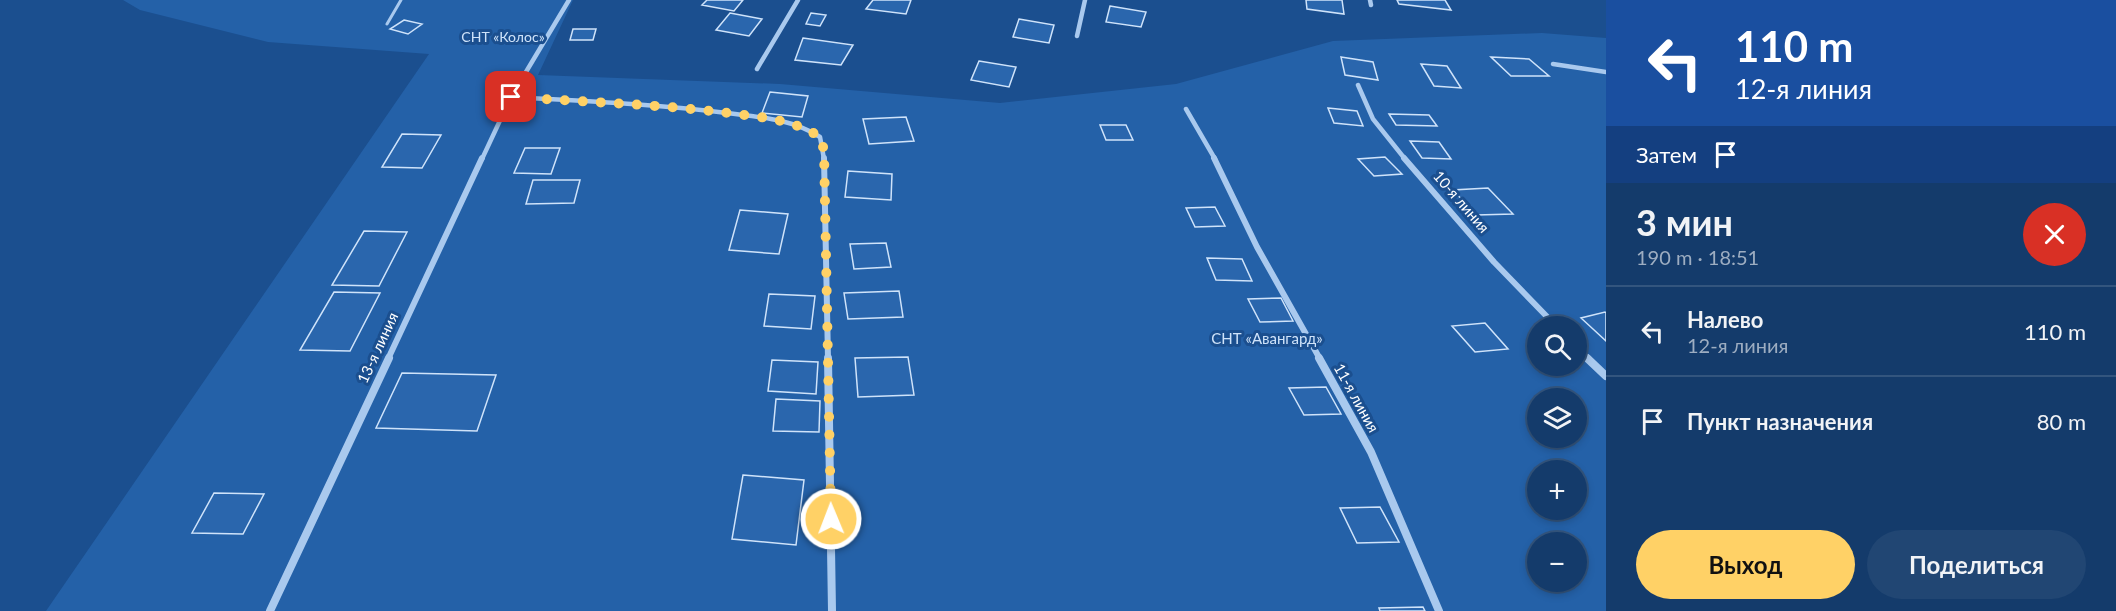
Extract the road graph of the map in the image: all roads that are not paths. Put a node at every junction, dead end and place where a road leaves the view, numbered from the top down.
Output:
1 (400, 0) edge
2 (569, 0) edge
3 (798, 0) edge
4 (1085, 0) edge
5 (387, 24) dead end
6 (1077, 36) dead end
7 (1553, 64) dead end
8 (758, 69) dead end
9 (1606, 72) edge
10 (1358, 85) dead end
11 (511, 97) junction
12 (1186, 109) dead end
13 (1546, 316) edge
14 (1587, 358) edge
15 (1606, 376) edge
16 (270, 611) edge
17 (832, 611) edge
18 (1438, 611) edge

1 - 5 lane
2 - 11 street, 13-я линия
3 - 8 street
4 - 6 street
7 - 9 street
10 - 13 street, 10-я линия
11 - 16 street, 13-я линия
11 - 17 street
12 - 18 street, 11-я линия
14 - 15 street

